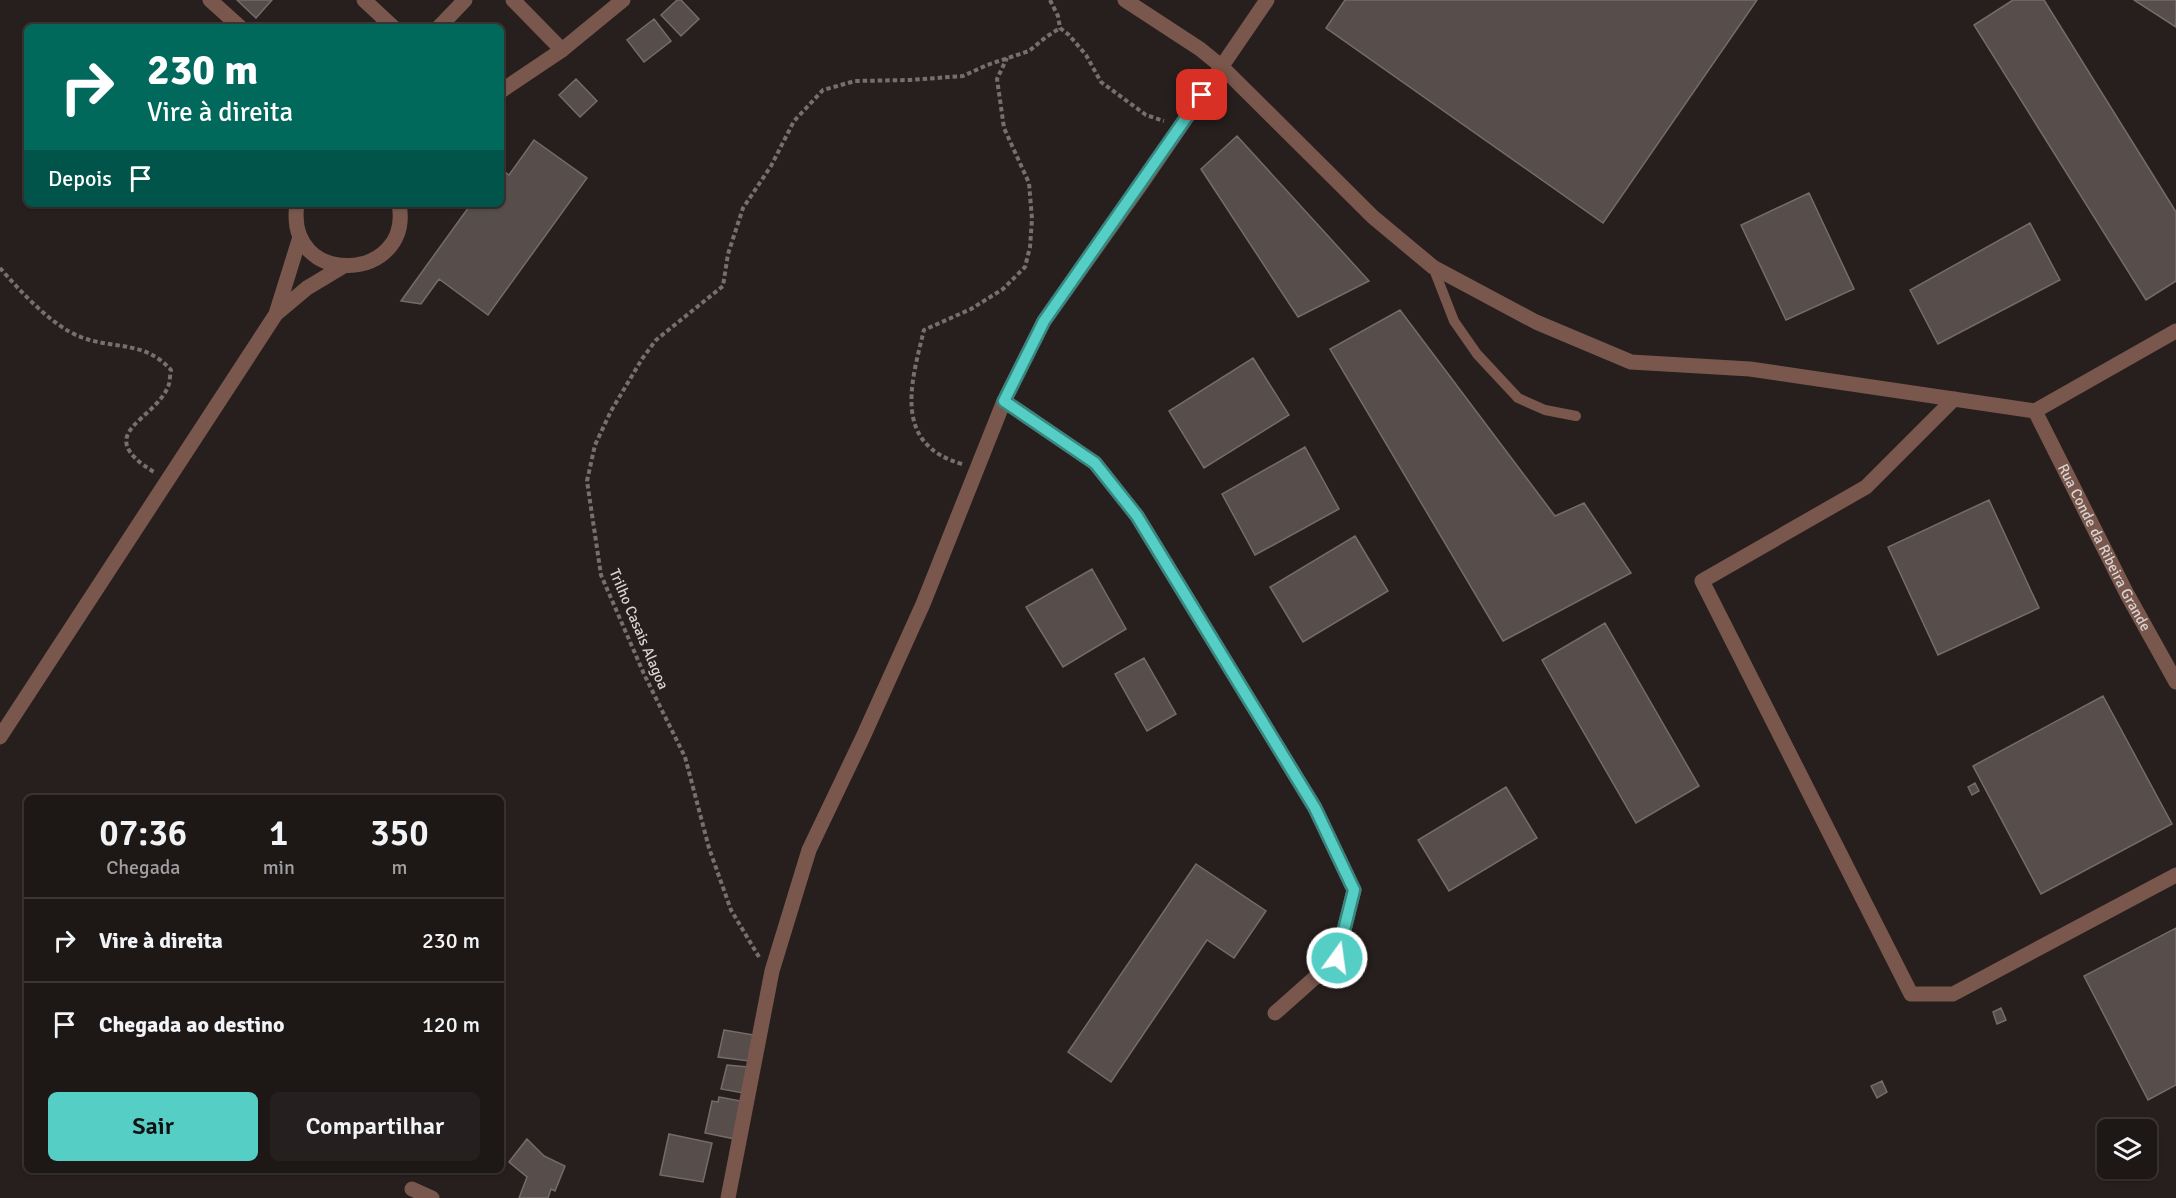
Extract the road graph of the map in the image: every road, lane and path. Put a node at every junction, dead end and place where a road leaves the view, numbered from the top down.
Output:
1 (210, 0) edge
2 (364, 0) edge
3 (465, 0) edge
4 (513, 0) edge
5 (623, 0) edge
6 (1050, 0) edge
7 (1125, 0) edge
8 (1267, 0) edge
9 (237, 24) edge
10 (390, 24) edge
11 (442, 24) edge
12 (1060, 28) junction
13 (562, 50) junction
14 (1007, 58) junction
15 (1221, 66) junction
16 (504, 89) edge
17 (1192, 109) junction
18 (297, 207) edge
19 (400, 207) edge
20 (300, 237) junction
21 (342, 267) junction
22 (1433, 267) junction
23 (0, 268) edge
24 (276, 314) junction
25 (2176, 331) edge
26 (1954, 399) junction
27 (1004, 401) junction
28 (2035, 411) junction
29 (1576, 416) dead end
30 (977, 468) junction
31 (168, 480) junction
32 (2176, 682) edge
33 (0, 737) edge
34 (2176, 875) edge
35 (771, 978) junction
36 (1275, 1012) dead end
37 (412, 1190) dead end
38 (432, 1198) edge
39 (728, 1198) edge

1 - 9 street
2 - 10 street
3 - 11 street
4 - 13 street
5 - 13 street
6 - 12 path
7 - 15 street
8 - 15 street
12 - 14 path, Trilho Casais Alagoa
12 - 17 path
13 - 16 street
14 - 30 path
14 - 35 path, Trilho Casais Alagoa
15 - 17 street
15 - 22 street
17 - 27 street
18 - 20 street
19 - 21 street
20 - 21 street
20 - 24 street
21 - 24 street
22 - 26 street
22 - 29 lane
23 - 31 path
24 - 31 street
25 - 28 street
26 - 28 street
26 - 34 street
27 - 30 street
27 - 36 street
28 - 32 street, Rua Conde da Ribeira Grande
30 - 35 street
31 - 33 street
35 - 39 street
37 - 38 street

